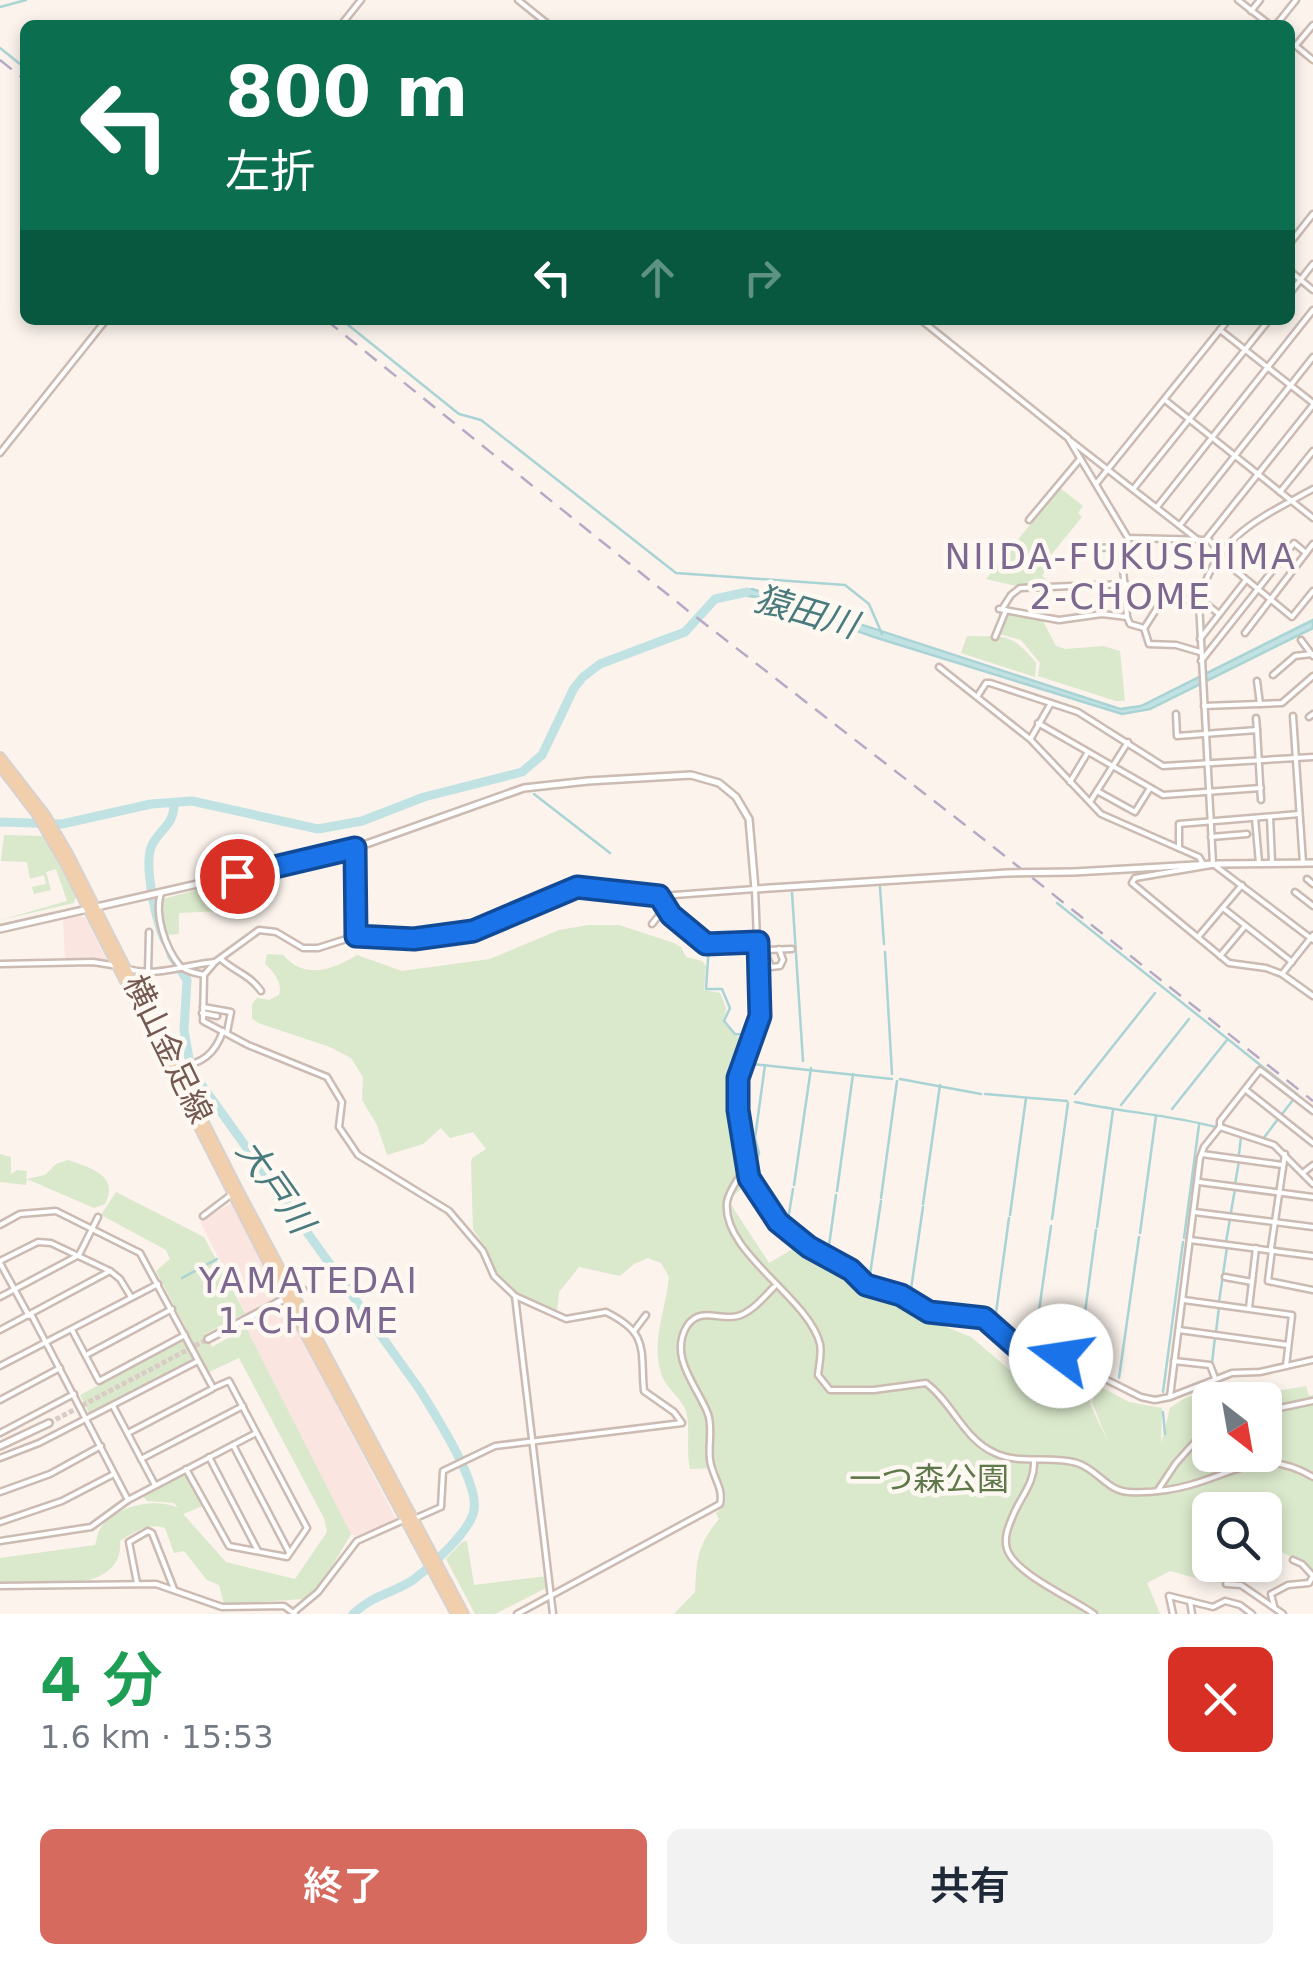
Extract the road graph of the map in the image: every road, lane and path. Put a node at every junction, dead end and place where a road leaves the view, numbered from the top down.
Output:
1 (361, 0) edge
2 (518, 0) edge
3 (1238, 0) edge
4 (1260, 0) edge
5 (1296, 0) edge
6 (1252, 10) junction
7 (345, 20) edge
8 (543, 20) edge
9 (1266, 20) edge
10 (1278, 20) edge
11 (1313, 24) edge
12 (1296, 46) joint
13 (1313, 60) edge
14 (1313, 214) edge
15 (1295, 237) edge
16 (1313, 264) edge
17 (1295, 276) edge
18 (1301, 280) junction
19 (1295, 288) edge
20 (1313, 290) edge
21 (1313, 310) edge
22 (102, 325) edge
23 (927, 325) edge
24 (1224, 325) edge
25 (1265, 325) edge
26 (1220, 330) junction
27 (1245, 350) junction
28 (1313, 356) edge
29 (1268, 367) junction
30 (1290, 385) junction
31 (1165, 400) junction
32 (1313, 404) edge
33 (1190, 420) junction
34 (1068, 438) junction
35 (1212, 438) junction
36 (1313, 451) edge
37 (0, 452) edge
38 (1235, 456) junction
39 (1080, 459) junction
40 (1109, 469) junction
41 (1258, 473) junction
42 (1096, 484) junction
43 (1134, 488) junction
44 (1313, 489) edge
45 (1280, 492) junction
46 (1292, 500) junction
47 (1157, 507) junction
48 (1313, 518) edge
49 (1029, 520) dead end
50 (1180, 526) junction
51 (1128, 538) junction
52 (1198, 540) junction
53 (1206, 540) junction
54 (1313, 544) edge
55 (1122, 547) junction
56 (1096, 548) dead end
57 (1220, 552) junction
58 (1306, 553) junction
59 (1236, 571) dead end
60 (1246, 580) junction
61 (1126, 584) junction
62 (1258, 589) junction
63 (1313, 591) edge
64 (1270, 599) junction
65 (1200, 601) junction
66 (1002, 609) junction
67 (1219, 614) junction
68 (1127, 617) junction
69 (1144, 628) junction
70 (1245, 633) dead end
71 (994, 637) dead end
72 (1200, 639) junction
73 (1301, 640) dead end
74 (1200, 652) junction
75 (1312, 655) edge
76 (1201, 664) junction
77 (939, 668) dead end
78 (1274, 675) dead end
79 (1313, 676) edge
80 (1257, 681) dead end
81 (977, 698) junction
82 (1051, 703) junction
83 (1260, 704) junction
84 (1204, 706) junction
85 (1176, 714) dead end
86 (1293, 716) dead end
87 (1256, 718) dead end
88 (1038, 723) junction
89 (1258, 730) junction
90 (1206, 734) junction
91 (1030, 739) junction
92 (1128, 742) junction
93 (1088, 752) junction
94 (0, 757) edge
95 (1313, 757) edge
96 (1296, 758) junction
97 (1260, 760) junction
98 (1208, 763) junction
99 (0, 766) edge
100 (1113, 766) junction
101 (1070, 782) junction
102 (1150, 788) junction
103 (1261, 788) junction
104 (1097, 791) junction
105 (1208, 792) junction
106 (1262, 800) dead end
107 (1090, 802) junction
108 (1300, 814) junction
109 (1270, 816) junction
110 (42, 817) junction
111 (1255, 818) junction
112 (1210, 821) junction
113 (1246, 834) dead end
114 (1212, 837) junction
115 (355, 848) junction
116 (1180, 849) junction
117 (1303, 863) junction
118 (1313, 863) edge
119 (1203, 864) junction
120 (1215, 864) junction
121 (1259, 864) junction
122 (1272, 864) junction
123 (1242, 885) junction
124 (755, 888) junction
125 (1295, 892) dead end
126 (156, 894) junction
127 (659, 896) junction
128 (1313, 906) edge
129 (666, 907) junction
130 (92, 908) junction
131 (1223, 908) junction
132 (652, 924) dead end
133 (1245, 926) junction
134 (0, 929) edge
135 (149, 932) dead end
136 (356, 936) junction
137 (1198, 938) junction
138 (1312, 938) edge
139 (758, 942) junction
140 (792, 949) dead end
141 (779, 950) junction
142 (1220, 956) junction
143 (767, 957) junction
144 (758, 958) junction
145 (218, 961) junction
146 (1292, 962) junction
147 (0, 964) edge
148 (181, 966) junction
149 (123, 968) junction
150 (148, 973) junction
151 (204, 974) junction
152 (1282, 974) junction
153 (261, 991) dead end
154 (1313, 996) edge
155 (202, 1010) junction
156 (217, 1016) dead end
157 (225, 1032) junction
158 (177, 1066) junction
159 (1246, 1089) junction
160 (1313, 1111) edge
161 (1220, 1128) junction
162 (1313, 1143) edge
163 (1202, 1154) junction
164 (1286, 1154) junction
165 (1313, 1164) edge
166 (1282, 1165) junction
167 (746, 1167) junction
168 (1304, 1172) junction
169 (1198, 1182) junction
170 (1313, 1184) edge
171 (1278, 1192) junction
172 (232, 1194) junction
173 (1313, 1197) edge
174 (1194, 1212) junction
175 (204, 1216) dead end
176 (98, 1217) dead end
177 (1274, 1223) junction
178 (0, 1225) edge
179 (92, 1228) junction
180 (1313, 1228) edge
181 (1190, 1240) junction
182 (1256, 1248) junction
183 (1271, 1250) junction
184 (79, 1254) junction
185 (1313, 1256) edge
186 (0, 1262) edge
187 (110, 1272) junction
188 (1225, 1278) dead end
189 (1252, 1282) junction
190 (158, 1284) junction
191 (775, 1286) junction
192 (14, 1290) junction
193 (304, 1290) dead end
194 (1313, 1290) edge
195 (290, 1296) junction
196 (515, 1296) junction
197 (0, 1297) edge
198 (131, 1298) junction
199 (1182, 1300) junction
200 (1248, 1308) junction
201 (172, 1309) junction
202 (30, 1315) junction
203 (646, 1315) dead end
204 (72, 1329) junction
205 (0, 1330) edge
206 (1178, 1330) junction
207 (634, 1331) junction
208 (185, 1336) junction
209 (208, 1339) tunnel mouth
210 (46, 1342) junction
211 (1288, 1346) junction
212 (86, 1355) junction
213 (1313, 1360) edge
214 (198, 1361) junction
215 (1174, 1361) junction
216 (0, 1366) edge
217 (1286, 1366) junction
218 (60, 1368) junction
219 (1215, 1378) junction
220 (213, 1388) junction
221 (74, 1394) junction
222 (1170, 1397) junction
223 (0, 1400) edge
224 (1313, 1400) edge
225 (113, 1406) junction
226 (242, 1406) junction
227 (1282, 1407) edge
228 (87, 1419) junction
229 (49, 1423) tunnel mouth
230 (0, 1433) edge
231 (128, 1433) junction
232 (256, 1433) junction
233 (532, 1441) junction
234 (233, 1445) junction
235 (1192, 1445) edge
236 (0, 1446) edge
237 (101, 1446) junction
238 (209, 1457) junction
239 (0, 1458) edge
240 (141, 1460) junction
241 (1034, 1461) junction
242 (186, 1469) junction
243 (115, 1473) junction
244 (1313, 1477) edge
245 (155, 1485) junction
246 (1158, 1490) junction
247 (0, 1492) edge
248 (128, 1500) junction
249 (409, 1519) junction
250 (0, 1522) edge
251 (0, 1541) edge
252 (258, 1550) junction
253 (289, 1552) junction
254 (1293, 1560) dead end
255 (435, 1567) junction
256 (1313, 1576) edge
257 (137, 1582) junction
258 (1226, 1584) dead end
259 (0, 1586) edge
260 (174, 1589) junction
261 (550, 1596) junction
262 (1190, 1602) junction
263 (1274, 1606) junction
264 (1214, 1611) edge
265 (294, 1613) edge
266 (456, 1614) edge
267 (464, 1614) edge
268 (517, 1614) edge
269 (553, 1614) edge
270 (1094, 1614) edge
271 (1172, 1614) edge
272 (1192, 1614) edge
273 (1252, 1614) edge
274 (1283, 1614) edge

1 - 7 street
2 - 8 street
3 - 6 street
4 - 6 street
5 - 10 street
6 - 9 street
11 - 12 street
12 - 13 street
14 - 15 street
16 - 18 street
17 - 18 street
18 - 19 street
18 - 20 street
21 - 29 street
22 - 37 street
23 - 34 street
24 - 26 street
25 - 27 street
26 - 27 street
26 - 31 street
27 - 29 street
27 - 33 street
28 - 30 street
29 - 30 street
29 - 35 street
30 - 32 street
30 - 38 street
31 - 33 street
31 - 40 street
32 - 41 street
33 - 35 street
33 - 43 street
34 - 39 street
34 - 40 street
35 - 38 street
35 - 47 street
36 - 45 street
38 - 41 street
38 - 50 street
39 - 42 street
39 - 49 street
40 - 42 street
40 - 43 street
41 - 45 street
41 - 53 street
42 - 51 street
43 - 47 street
44 - 46 street
45 - 46 street
46 - 48 street
46 - 57 street
47 - 50 street
50 - 52 street
51 - 52 street
51 - 55 street
52 - 53 street
53 - 57 street
54 - 58 street
55 - 56 street
55 - 61 street
57 - 65 street
58 - 62 street
58 - 64 street
59 - 60 street
60 - 62 street
60 - 67 street
61 - 66 street
61 - 68 street
62 - 64 street
62 - 76 street
63 - 64 street
64 - 70 street
65 - 67 street
65 - 69 street
65 - 72 street
66 - 68 street
66 - 71 street
67 - 72 street
68 - 69 street
69 - 74 street
72 - 74 street
73 - 75 street
74 - 76 street
75 - 78 street
76 - 84 street
77 - 81 street
79 - 83 street
80 - 83 street
81 - 82 street
81 - 91 street
82 - 88 street
82 - 92 street
83 - 84 street
84 - 90 street
85 - 90 street
86 - 96 street
87 - 89 street
88 - 91 street
88 - 93 street
89 - 90 street
89 - 97 street
90 - 98 street
91 - 101 street
92 - 98 street
92 - 100 street
93 - 100 street
93 - 101 street
94 - 110 main road, 横山金足線
95 - 96 street
96 - 97 street
96 - 108 street
97 - 98 street
97 - 103 street
98 - 105 street
99 - 110 main road, 横山金足線
100 - 102 street
100 - 104 street
101 - 107 street
102 - 104 street
102 - 105 street
103 - 105 street
103 - 106 street
104 - 107 street
105 - 112 street
107 - 116 street
108 - 109 street
108 - 117 street
109 - 111 street
109 - 122 street
110 - 130 main road, 横山金足線
111 - 112 street
111 - 121 street
112 - 114 street
112 - 116 street
113 - 114 street
114 - 120 street
115 - 124 street
115 - 126 street
115 - 136 street
116 - 119 street
117 - 118 street
117 - 122 street
119 - 120 street
119 - 124 street, bridge
120 - 121 street
120 - 123 street
120 - 137 street
121 - 122 street
123 - 131 street
123 - 138 street
124 - 127 street
124 - 139 street
125 - 128 street
126 - 130 street
126 - 148 street
127 - 129 street
127 - 136 street
129 - 132 street
129 - 139 street
130 - 134 street
130 - 149 main road, 横山金足線
131 - 133 street
131 - 137 street
133 - 142 street
133 - 146 street
135 - 150 street
136 - 145 street
137 - 142 street
138 - 146 street
139 - 144 street
140 - 141 street
141 - 143 street
141 - 143 street
142 - 152 street
143 - 144 street
144 - 167 street
145 - 148 street
145 - 151 street
145 - 153 street
146 - 152 street
147 - 149 street
148 - 150 street
148 - 151 street
149 - 150 street
149 - 158 main road, 横山金足線
151 - 155 street
152 - 154 street
155 - 156 street
155 - 157 street
155 - 157 street
157 - 158 street
157 - 196 street
158 - 172 main road, 横山金足線
158 - 195 main road, 横山金足線
159 - 160 street
159 - 161 street
159 - 162 street
161 - 163 street
161 - 164 street
163 - 166 street
163 - 169 street
164 - 166 street
164 - 168 street
165 - 168 street
166 - 171 street
167 - 191 street
167 - 222 street
168 - 170 street
169 - 171 street
169 - 174 street
171 - 173 street
171 - 177 street
172 - 175 street
172 - 195 main road, 横山金足線
174 - 177 street
174 - 181 street
176 - 179 street
177 - 180 street
177 - 183 street
178 - 179 street
179 - 184 street
179 - 190 street
181 - 182 street
181 - 199 street
182 - 183 street
182 - 189 street
183 - 185 street
183 - 194 street
184 - 186 street
184 - 187 street
184 - 192 street
186 - 192 street
187 - 198 street
187 - 202 street
188 - 189 street
189 - 200 street
190 - 198 street
190 - 201 street
191 - 241 street
191 - 261 street
192 - 197 street
192 - 202 street
193 - 195 street
195 - 209 street
195 - 249 main road, 横山金足線
196 - 207 street
196 - 233 street
198 - 204 street
199 - 200 street
199 - 206 street
200 - 211 street
201 - 208 street
201 - 212 street
202 - 205 street
202 - 210 street
203 - 207 street
204 - 210 street
204 - 212 street
206 - 211 street
206 - 215 street
207 - 233 street
208 - 212 street
208 - 214 street
210 - 216 street
210 - 218 street
211 - 217 street
213 - 217 street
214 - 220 street
214 - 225 street
215 - 219 street
215 - 222 street
217 - 219 street
218 - 221 street
218 - 223 street
219 - 222 street
220 - 226 street
220 - 231 street
221 - 228 street
221 - 230 street
224 - 227 street
225 - 228 street
225 - 231 street
226 - 232 street
226 - 240 street
228 - 237 street
228 - 239 street
229 - 236 street
231 - 240 street
232 - 234 street
232 - 253 street
233 - 249 street
233 - 261 street
234 - 238 street
234 - 253 street
235 - 246 street
237 - 243 street
237 - 247 street
238 - 242 street
238 - 252 street
240 - 245 street
241 - 246 street
241 - 270 street
242 - 245 street
242 - 252 street
243 - 248 street
243 - 250 street
244 - 246 street
245 - 248 street
248 - 251 street
249 - 255 main road, 横山金足線
249 - 265 street
252 - 253 street
254 - 256 street
255 - 266 main road, 横山金足線
255 - 267 main road, 横山金足線
256 - 263 street
257 - 259 street
257 - 260 street
257 - 260 street
258 - 263 street
260 - 265 street
261 - 268 street
261 - 269 street
262 - 264 street
262 - 271 street
262 - 272 street
263 - 274 street
264 - 273 street

